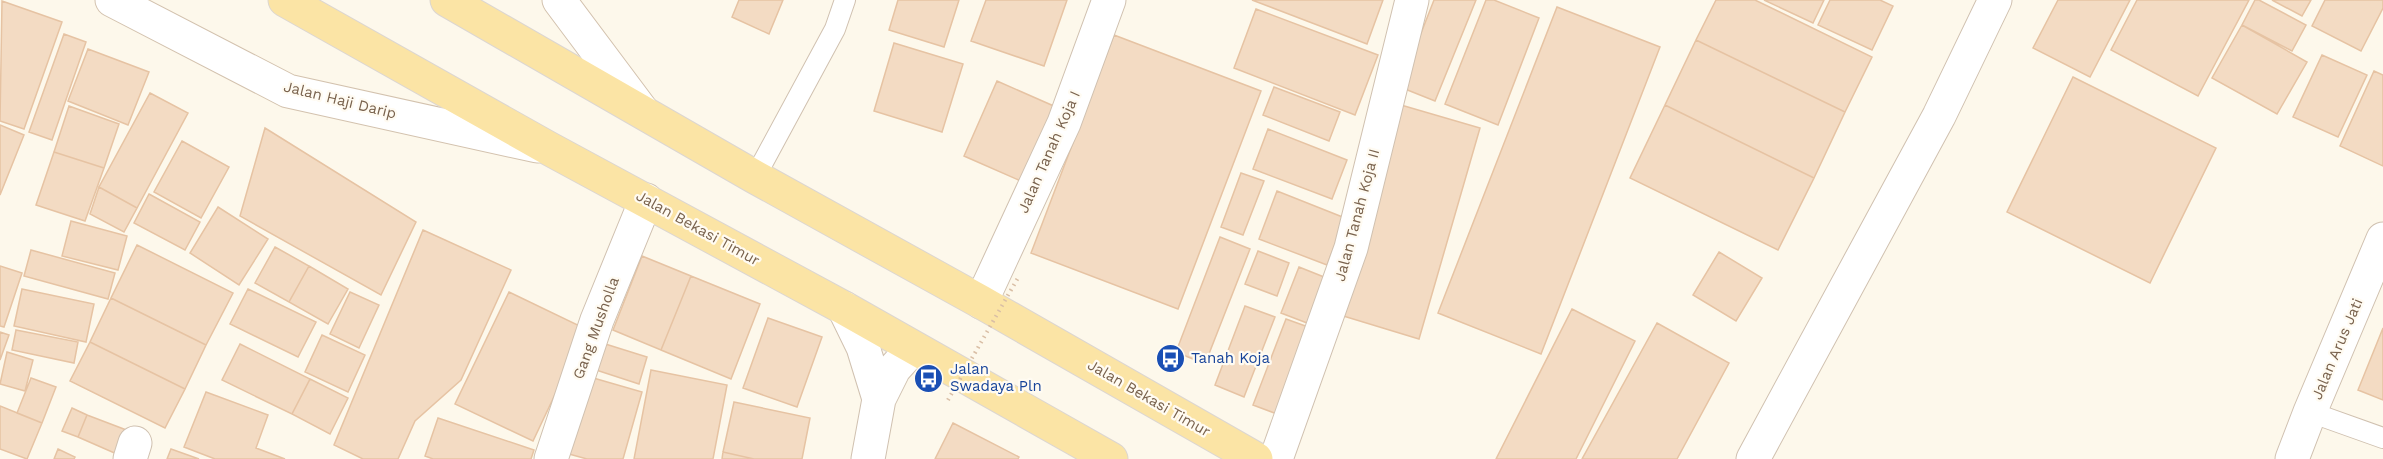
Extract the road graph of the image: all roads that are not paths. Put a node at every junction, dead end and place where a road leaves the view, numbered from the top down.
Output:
1 (112, 0) edge
2 (285, 0) edge
3 (447, 0) edge
4 (559, 0) edge
5 (845, 0) edge
6 (1109, 0) edge
7 (1412, 0) edge
8 (1995, 0) edge
9 (642, 111) junction
10 (548, 148) junction
11 (755, 177) junction
12 (646, 200) junction
13 (2383, 239) edge
14 (981, 302) junction
15 (844, 308) junction
16 (913, 348) junction
17 (879, 399) junction
18 (2310, 412) junction
19 (2383, 438) edge
20 (551, 459) edge
21 (868, 459) edge
22 (1111, 459) edge
23 (1257, 459) edge
24 (1276, 459) edge
25 (1753, 459) edge
26 (2292, 459) edge

1 - 10 street, Jalan Haji Darip
2 - 10 main road, Jalan Bekasi Timur
3 - 9 main road, Jalan Bekasi Timur
4 - 9 street
5 - 11 lane
6 - 14 street, Jalan Tanah Koja I
7 - 24 street, Jalan Tanah Koja II
8 - 25 street
9 - 11 main road, Jalan Bekasi Timur
10 - 12 main road, Jalan Bekasi Timur
11 - 14 main road, Jalan Bekasi Timur
12 - 15 main road, Jalan Bekasi Timur
12 - 20 street, Gang Musholla
13 - 18 street, Jalan Arus Jati
14 - 23 main road, Jalan Bekasi Timur
15 - 16 main road, Jalan Bekasi Timur
15 - 17 street
16 - 17 street
16 - 22 main road, Jalan Bekasi Timur
17 - 21 street
18 - 19 lane
18 - 26 street, Jalan Arus Jati

